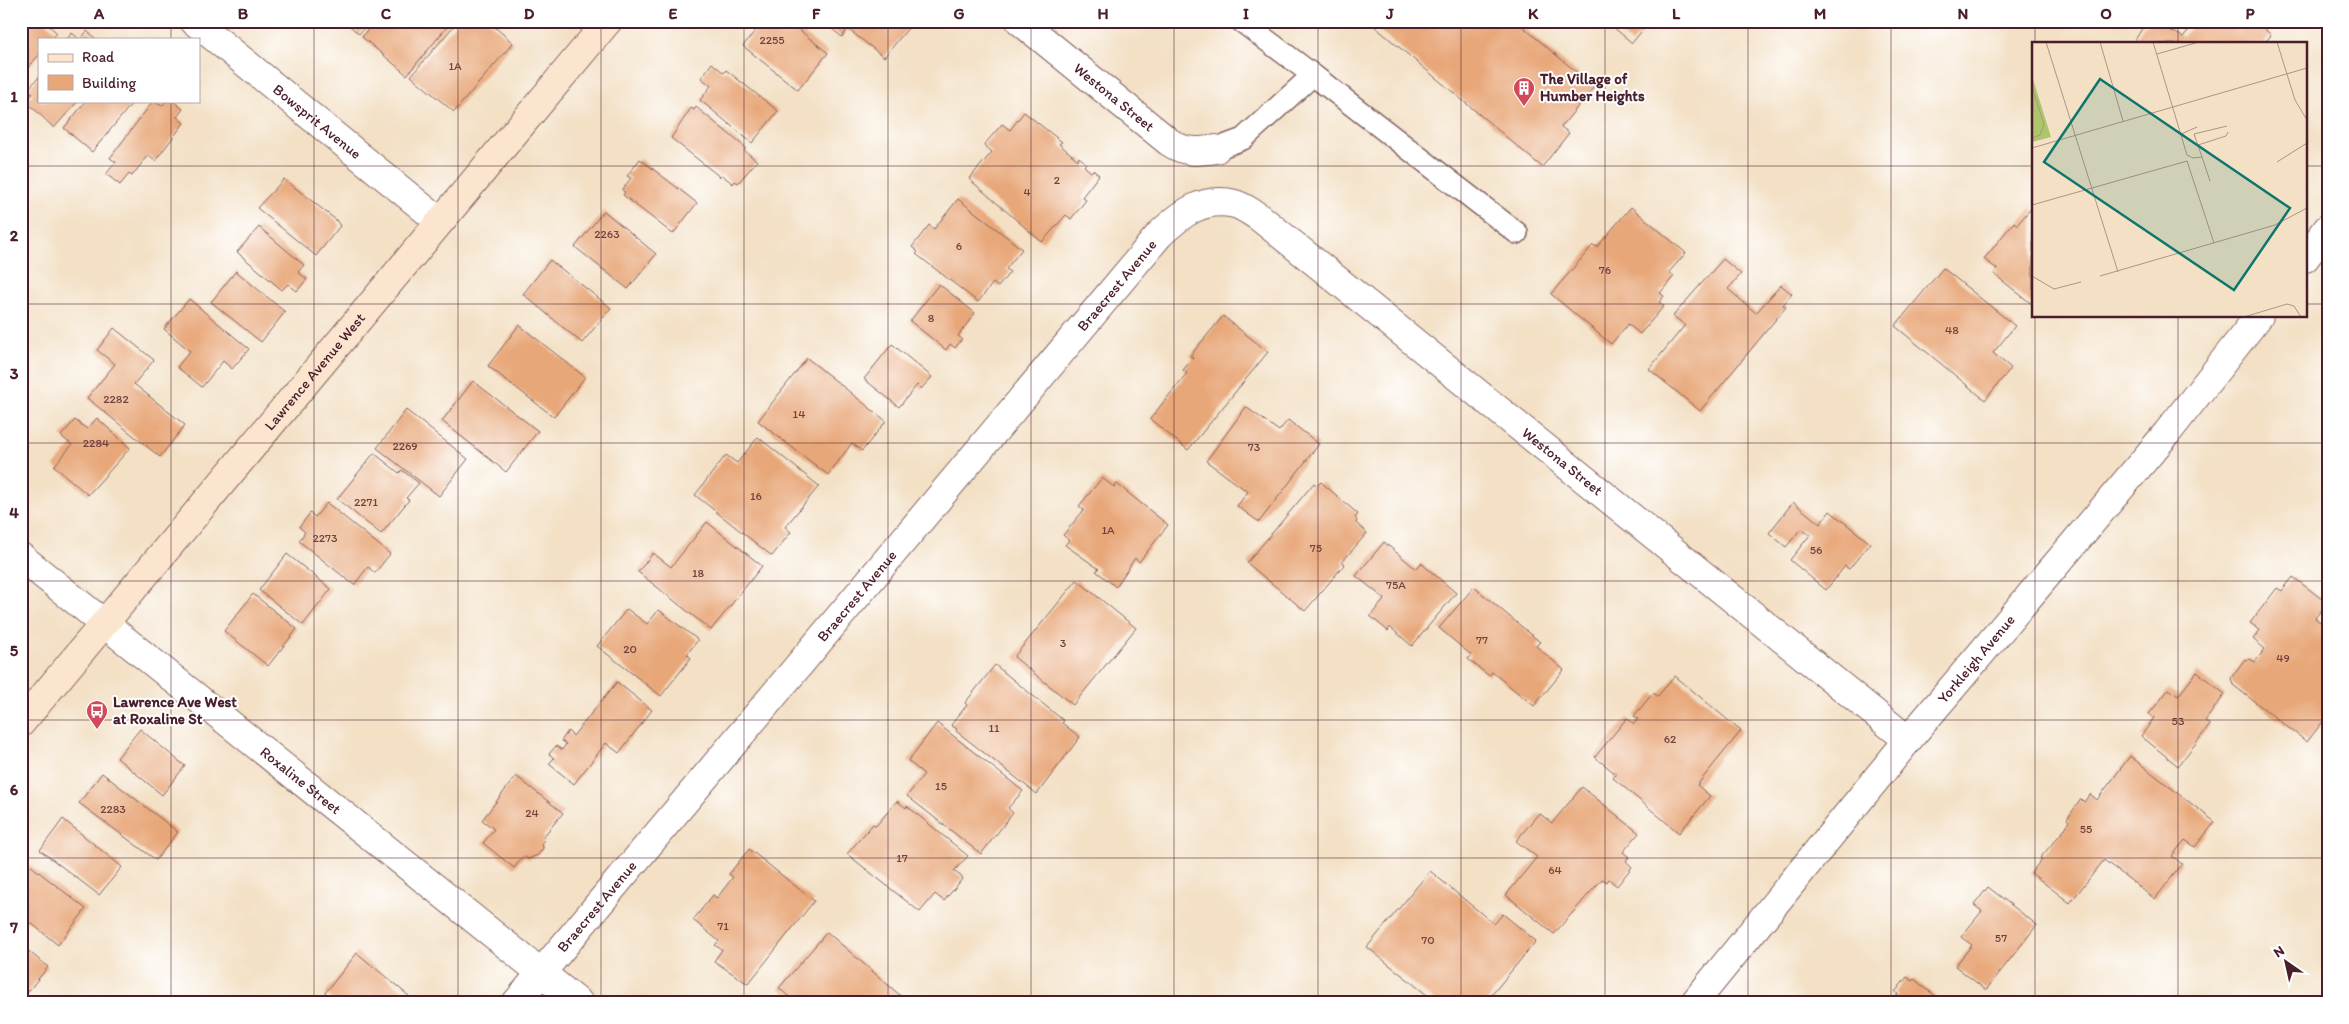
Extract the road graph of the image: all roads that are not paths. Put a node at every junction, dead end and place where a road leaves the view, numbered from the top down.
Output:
1 (194, 21) edge
2 (608, 21) edge
3 (1020, 21) edge
4 (1240, 21) edge
5 (1313, 75) junction
6 (1216, 149) joint
7 (1208, 202) joint
8 (439, 221) junction
9 (2328, 228) edge
10 (1516, 233) dead end
11 (2306, 257) edge
12 (2257, 318) edge
13 (21, 557) edge
14 (104, 623) junction
15 (21, 723) edge
16 (1908, 740) junction
17 (541, 973) junction
18 (516, 1003) edge
19 (579, 1003) edge
20 (1694, 1003) edge

1 - 8 street, Bowsprit Avenue
2 - 8 main road, Lawrence Avenue West
3 - 6 street, Westona Street
4 - 5 lane
5 - 6 lane
5 - 10 lane
7 - 16 street, Westona Street
7 - 17 street, Braecrest Avenue
8 - 14 main road, Lawrence Avenue West
9 - 11 street
12 - 16 street, Yorkleigh Avenue
13 - 14 street, Roxaline Street
14 - 15 main road, Lawrence Avenue West
14 - 17 street, Roxaline Street
16 - 20 street, Yorkleigh Avenue
17 - 18 street, Braecrest Avenue
17 - 19 street, Roxaline Street

